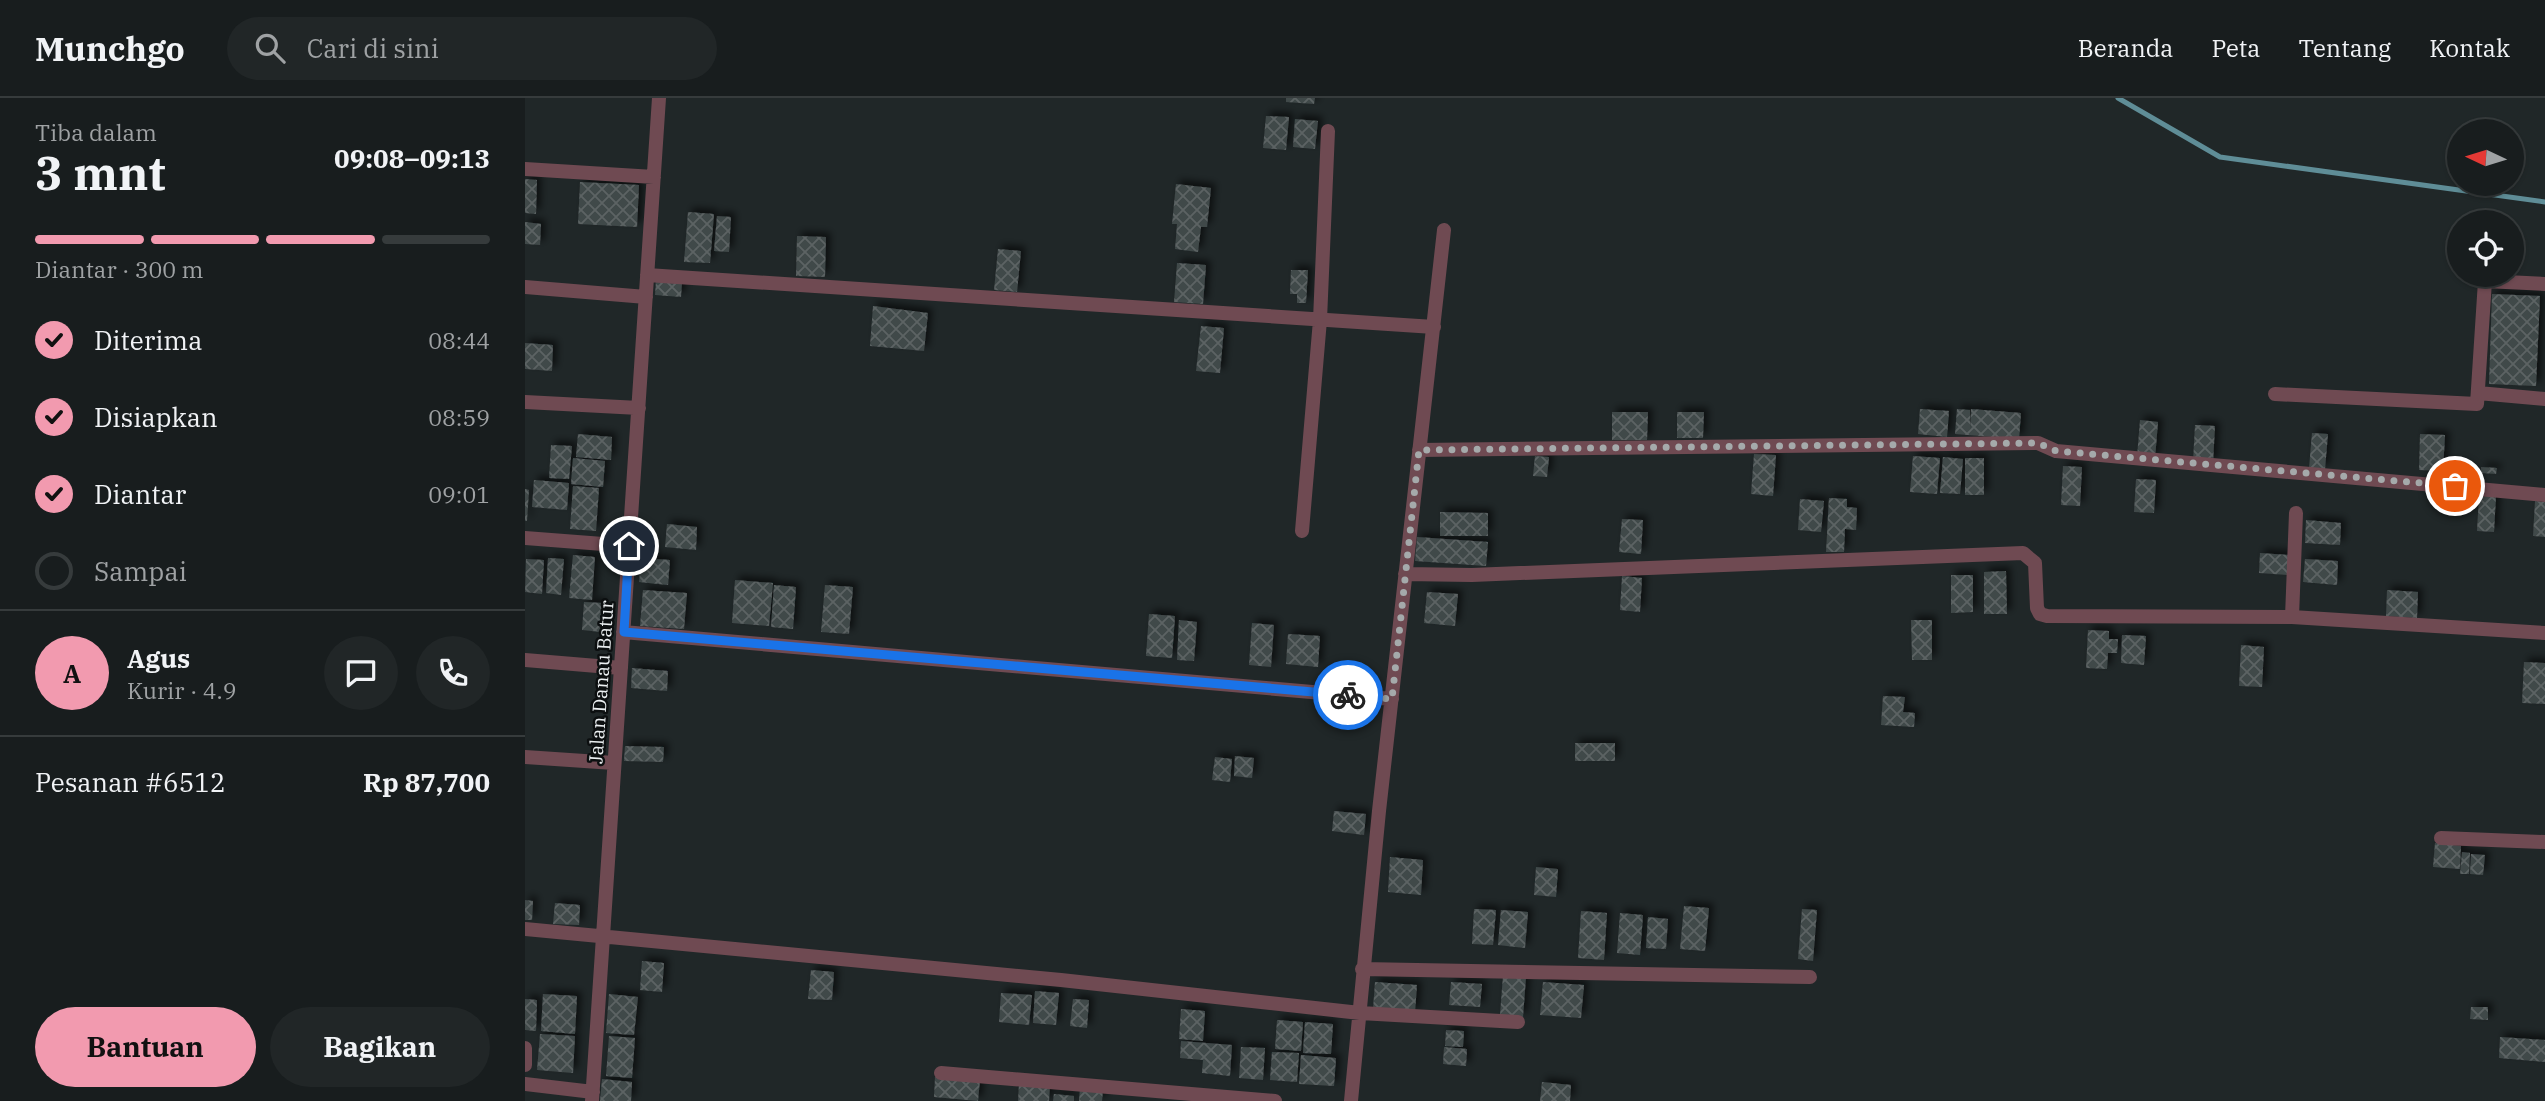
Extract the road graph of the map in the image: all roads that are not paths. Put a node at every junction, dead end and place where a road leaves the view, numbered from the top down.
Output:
1 (659, 98) edge
2 (1328, 131) dead end
3 (525, 169) edge
4 (654, 177) junction
5 (1444, 230) dead end
6 (647, 275) junction
7 (2545, 284) edge
8 (525, 287) edge
9 (646, 297) junction
10 (1320, 320) junction
11 (1434, 327) junction
12 (2478, 393) junction
13 (2275, 394) dead end
14 (2545, 399) edge
15 (525, 402) edge
16 (639, 408) junction
17 (1419, 450) junction
18 (2545, 495) edge
19 (2296, 513) dead end
20 (1302, 531) dead end
21 (525, 538) edge
22 (629, 546) junction
23 (1405, 574) junction
24 (2292, 617) junction
25 (624, 632) junction
26 (2545, 633) edge
27 (525, 660) edge
28 (621, 668) junction
29 (1392, 699) junction
30 (525, 757) edge
31 (614, 763) junction
32 (2441, 838) dead end
33 (2545, 842) edge
34 (525, 929) edge
35 (603, 937) junction
36 (1363, 969) junction
37 (1810, 976) dead end
38 (1360, 1013) junction
39 (1518, 1022) dead end
40 (525, 1048) edge
41 (525, 1065) edge
42 (941, 1073) dead end
43 (525, 1084) edge
44 (592, 1096) edge
45 (1275, 1101) edge
46 (1351, 1101) edge

1 - 4 street, Jalan Danau Batur
2 - 10 street
3 - 4 street
4 - 6 street, Jalan Danau Batur
5 - 11 street
6 - 9 street, Jalan Danau Batur
6 - 10 street
7 - 12 street
8 - 9 street
9 - 16 street, Jalan Danau Batur
10 - 11 street
10 - 20 street
11 - 17 street
12 - 13 street
12 - 14 street
15 - 16 street
16 - 22 street, Jalan Danau Batur
17 - 18 street
17 - 23 street
19 - 24 street
21 - 22 street
22 - 25 street, Jalan Danau Batur
23 - 24 street
23 - 29 street
24 - 26 street
25 - 28 street, Jalan Danau Batur
25 - 29 street
27 - 28 street
28 - 31 street, Jalan Danau Batur
29 - 36 street
30 - 31 street
31 - 35 street, Jalan Danau Batur
32 - 33 street
34 - 35 street
35 - 38 street
35 - 44 street, Jalan Danau Batur
36 - 37 street
36 - 38 street
38 - 39 street
38 - 46 street
40 - 41 street
42 - 45 street
43 - 44 street

